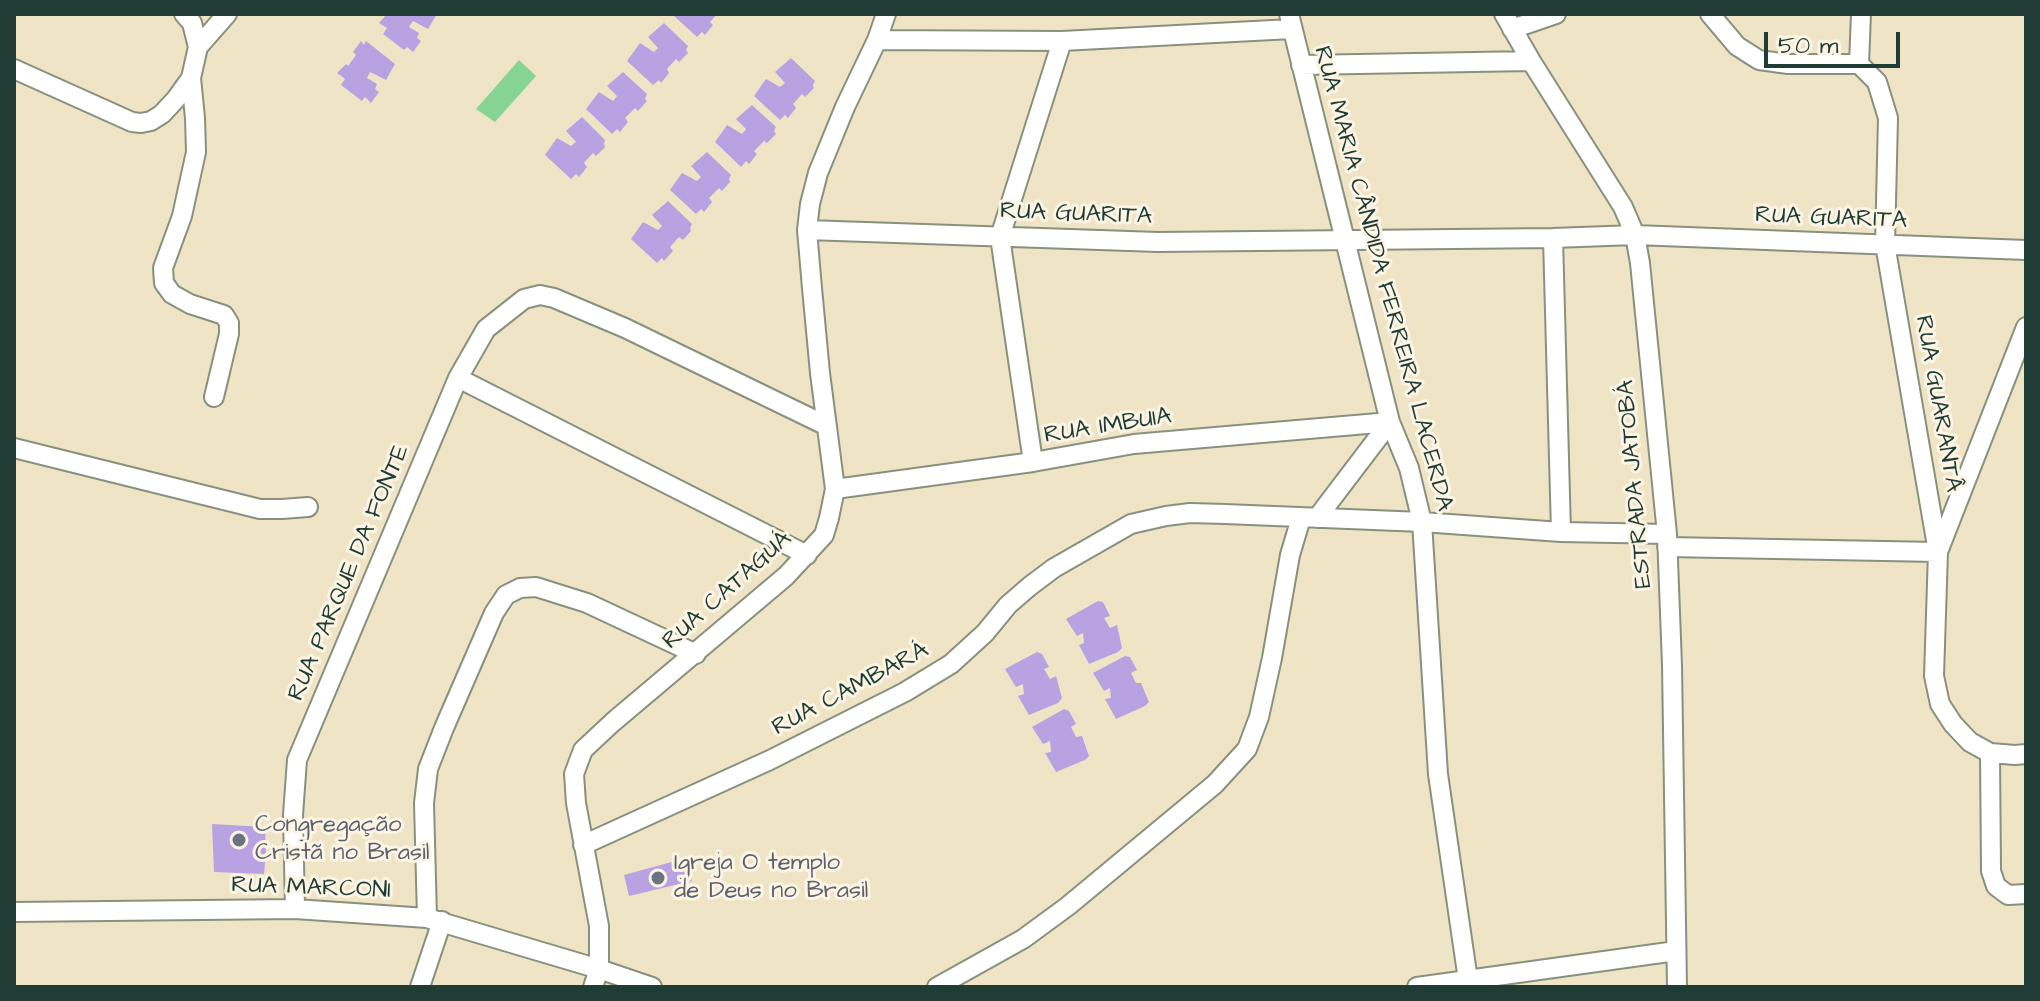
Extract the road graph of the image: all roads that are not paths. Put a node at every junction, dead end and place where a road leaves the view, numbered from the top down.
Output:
1 (184, 14) edge
2 (227, 14) edge
3 (886, 14) edge
4 (1556, 14) edge
5 (1710, 14) edge
6 (1861, 14) edge
7 (1290, 21) edge
8 (1508, 21) edge
9 (877, 40) junction
10 (1062, 41) junction
11 (198, 47) junction
12 (1531, 61) junction
13 (1859, 64) junction
14 (1301, 65) junction
15 (14, 69) edge
16 (191, 78) junction
17 (807, 230) junction
18 (1635, 235) junction
19 (1000, 237) junction
20 (1553, 238) junction
21 (1343, 239) junction
22 (1885, 244) junction
23 (2026, 250) edge
24 (2026, 327) edge
25 (458, 378) junction
26 (214, 397) dead end
27 (1390, 422) junction
28 (827, 426) junction
29 (14, 448) edge
30 (1033, 462) junction
31 (835, 489) junction
32 (308, 507) dead end
33 (1309, 518) junction
34 (1422, 522) junction
35 (1561, 532) junction
36 (1667, 541) junction
37 (1938, 552) junction
38 (807, 555) junction
39 (696, 654) junction
40 (1990, 753) junction
41 (2026, 754) edge
42 (583, 845) junction
43 (2026, 894) edge
44 (295, 909) junction
45 (14, 912) edge
46 (434, 920) junction
47 (1676, 951) junction
48 (599, 969) junction
49 (1469, 984) edge
50 (420, 987) edge
51 (593, 987) edge
52 (652, 987) edge
53 (937, 987) edge
54 (1417, 987) edge
55 (1426, 987) edge
56 (1677, 987) edge

1 - 11 street
2 - 11 street
3 - 9 street, RUA CATAGUÁ
4 - 8 street
5 - 13 street
6 - 13 street
7 - 10 street
7 - 14 street, RUA MARIA CÂNDIDA FERREIRA LACERDA
8 - 12 street, ESTRADA JATOBÁ
9 - 10 street
9 - 17 street, RUA CATAGUÁ
10 - 19 street
11 - 16 street
12 - 14 street
12 - 18 street, ESTRADA JATOBÁ
13 - 22 street, RUA GUARANTÂ
14 - 21 street, RUA MARIA CÂNDIDA FERREIRA LACERDA
15 - 16 street
16 - 26 street
17 - 19 street, RUA GUARITA
17 - 28 street, RUA CATAGUÁ
18 - 20 street, RUA GUARITA
18 - 22 street, RUA GUARITA
18 - 36 street, ESTRADA JATOBÁ
19 - 21 street, RUA GUARITA
19 - 30 street
20 - 21 street, RUA GUARITA
20 - 35 street
21 - 27 street, RUA MARIA CÂNDIDA FERREIRA LACERDA
22 - 23 street, RUA GUARITA
22 - 37 street, RUA GUARANTÂ
24 - 37 street
25 - 28 street, RUA PARQUE DA FONTE
25 - 38 street
25 - 44 street, RUA PARQUE DA FONTE
27 - 30 street, RUA IMBUIA
27 - 33 street
27 - 34 street, RUA MARIA CÂNDIDA FERREIRA LACERDA
28 - 31 street, RUA CATAGUÁ
29 - 32 street
30 - 31 street, RUA IMBUIA
31 - 38 street, RUA CATAGUÁ
33 - 34 street, RUA CAMBARÁ
33 - 42 street, RUA CAMBARÁ
33 - 53 street
34 - 35 street, RUA CAMBARÁ
34 - 49 street, RUA MARIA CÂNDIDA FERREIRA LACERDA
35 - 36 street, RUA CAMBARÁ
36 - 37 street, RUA CAMBARÁ
36 - 47 street, ESTRADA JATOBÁ
37 - 40 street, RUA GUARANTÂ
38 - 39 street, RUA CATAGUÁ
39 - 42 street, RUA CATAGUÁ
39 - 46 street
40 - 41 street
40 - 43 street
42 - 48 street, RUA CATAGUÁ
44 - 45 street, RUA MARCONI
44 - 46 street, RUA MARCONI
46 - 48 street, RUA MARCONI
46 - 50 street
47 - 49 street
47 - 56 street, ESTRADA JATOBÁ
48 - 51 street, RUA CATAGUÁ
48 - 52 street, RUA MARCONI
49 - 55 street
54 - 55 street

